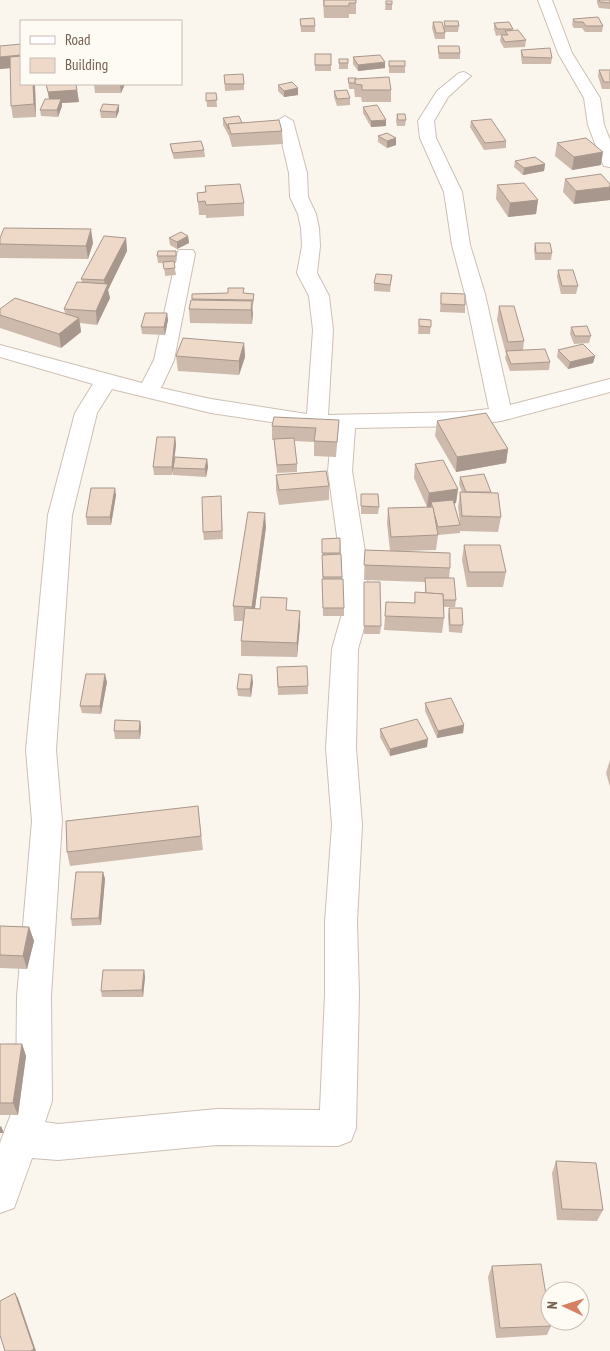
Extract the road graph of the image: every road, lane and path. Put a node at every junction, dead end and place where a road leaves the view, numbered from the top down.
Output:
1 (545, 0) edge
2 (464, 76) dead end
3 (285, 121) dead end
4 (610, 162) edge
5 (186, 254) dead end
6 (0, 351) edge
7 (106, 381) junction
8 (610, 385) edge
9 (148, 391) junction
10 (501, 414) junction
11 (331, 422) junction
12 (21, 1138) junction
13 (0, 1194) edge

1 - 4 street
2 - 10 street
3 - 11 street
5 - 9 street
6 - 7 street
7 - 9 street
7 - 12 street
8 - 10 street
9 - 11 street
10 - 11 street
11 - 12 street
12 - 13 street

